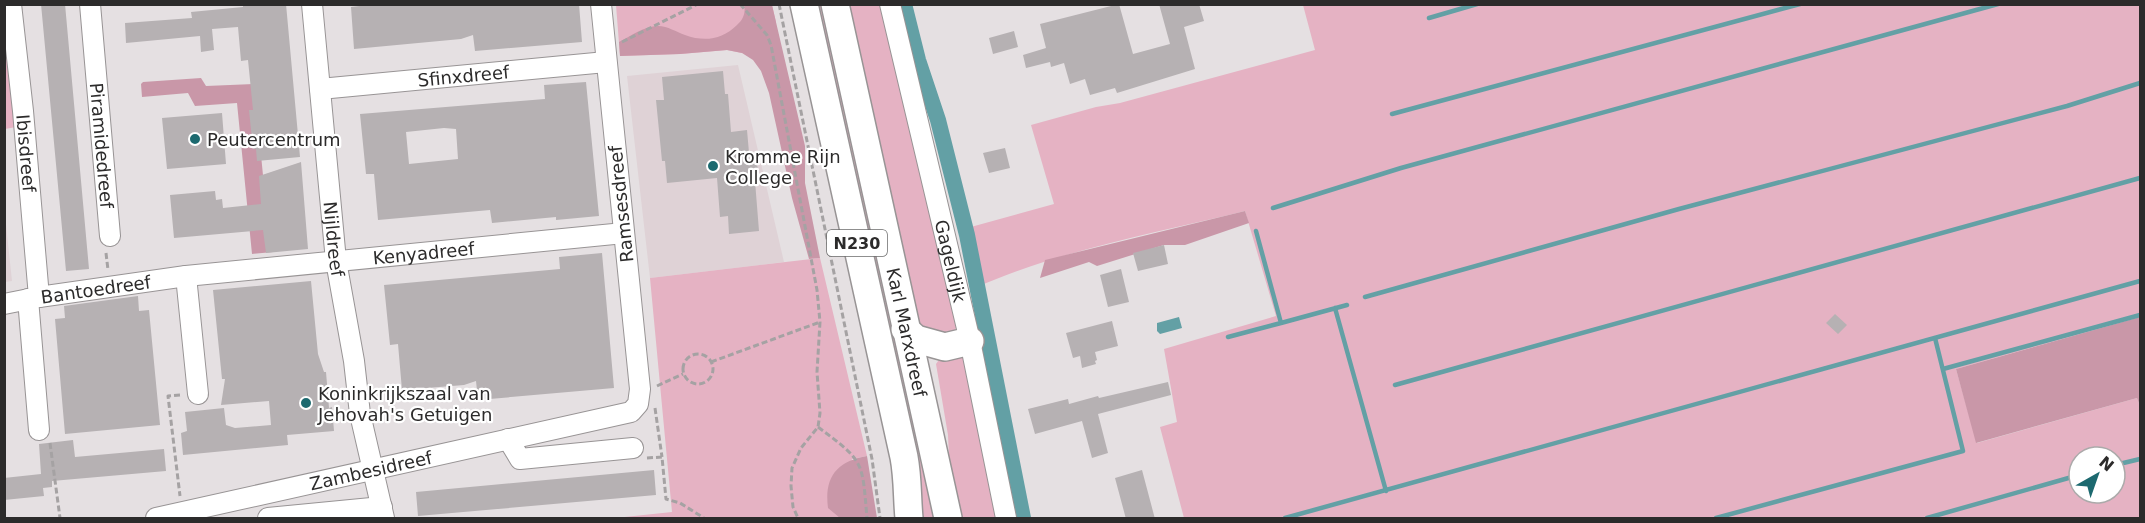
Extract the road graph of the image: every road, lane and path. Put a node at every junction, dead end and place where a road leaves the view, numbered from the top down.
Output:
1 (90, 4) edge
2 (312, 4) edge
3 (601, 4) edge
4 (698, 4) edge
5 (740, 4) edge
6 (779, 4) edge
7 (804, 4) edge
8 (835, 4) edge
9 (890, 4) edge
10 (9, 9) edge
11 (605, 54) junction
12 (320, 89) junction
13 (624, 233) junction
14 (110, 236) joint
15 (336, 261) junction
16 (186, 276) junction
17 (109, 287) junction
18 (33, 298) junction
19 (4, 304) edge
20 (820, 322) junction
21 (905, 329) junction
22 (957, 344) junction
23 (711, 362) junction
24 (683, 374) junction
25 (919, 393) junction
26 (198, 394) joint
27 (644, 394) junction
28 (818, 427) junction
29 (39, 430) joint
30 (508, 439) junction
31 (633, 448) joint
32 (662, 457) junction
33 (372, 471) junction
34 (236, 510) edge
35 (182, 513) junction
36 (383, 513) edge
37 (60, 519) edge
38 (156, 519) edge
39 (268, 519) edge
40 (704, 519) edge
41 (798, 519) edge
42 (867, 519) edge
43 (880, 519) edge
44 (909, 519) edge
45 (948, 519) edge
46 (1006, 519) edge

1 - 14 street, Piramidedreef
2 - 12 street, Nijldreef
3 - 11 street, Ramsesdreef
4 - 11 path
5 - 20 path
6 - 43 path
7 - 44 highway, Karl Marxdreef / N230
8 - 21 highway, Karl Marxdreef / N230
9 - 22 street, Gageldijk
10 - 18 street, Ibisdreef
11 - 12 street, Sfinxdreef
11 - 13 street, Ramsesdreef
12 - 15 street, Nijldreef
13 - 15 street, Kenyadreef
13 - 27 street, Ramsesdreef
14 - 17 path
15 - 16 street, Kenyadreef
15 - 33 street, Nijldreef
16 - 17 street, Bantoedreef
16 - 26 street
17 - 18 street, Bantoedreef
18 - 19 street, Bantoedreef
18 - 29 street, Ibisdreef
20 - 23 path
20 - 28 path
21 - 22 highway
21 - 25 highway, Karl Marxdreef / N230
22 - 25 highway
22 - 46 street, Gageldijk
23 - 24 path
23 - 24 path
24 - 27 path
25 - 45 highway, Karl Marxdreef / N230
26 - 35 path
27 - 30 street, Zambesidreef
27 - 32 path
28 - 41 path
28 - 42 path
29 - 37 path
30 - 31 street
30 - 33 street, Zambesidreef
31 - 32 path
32 - 40 path
33 - 34 street, Zambesidreef
33 - 36 street, Nijldreef
34 - 35 street, Zambesidreef
35 - 38 street, Zambesidreef
36 - 39 street, Zambesidreef

